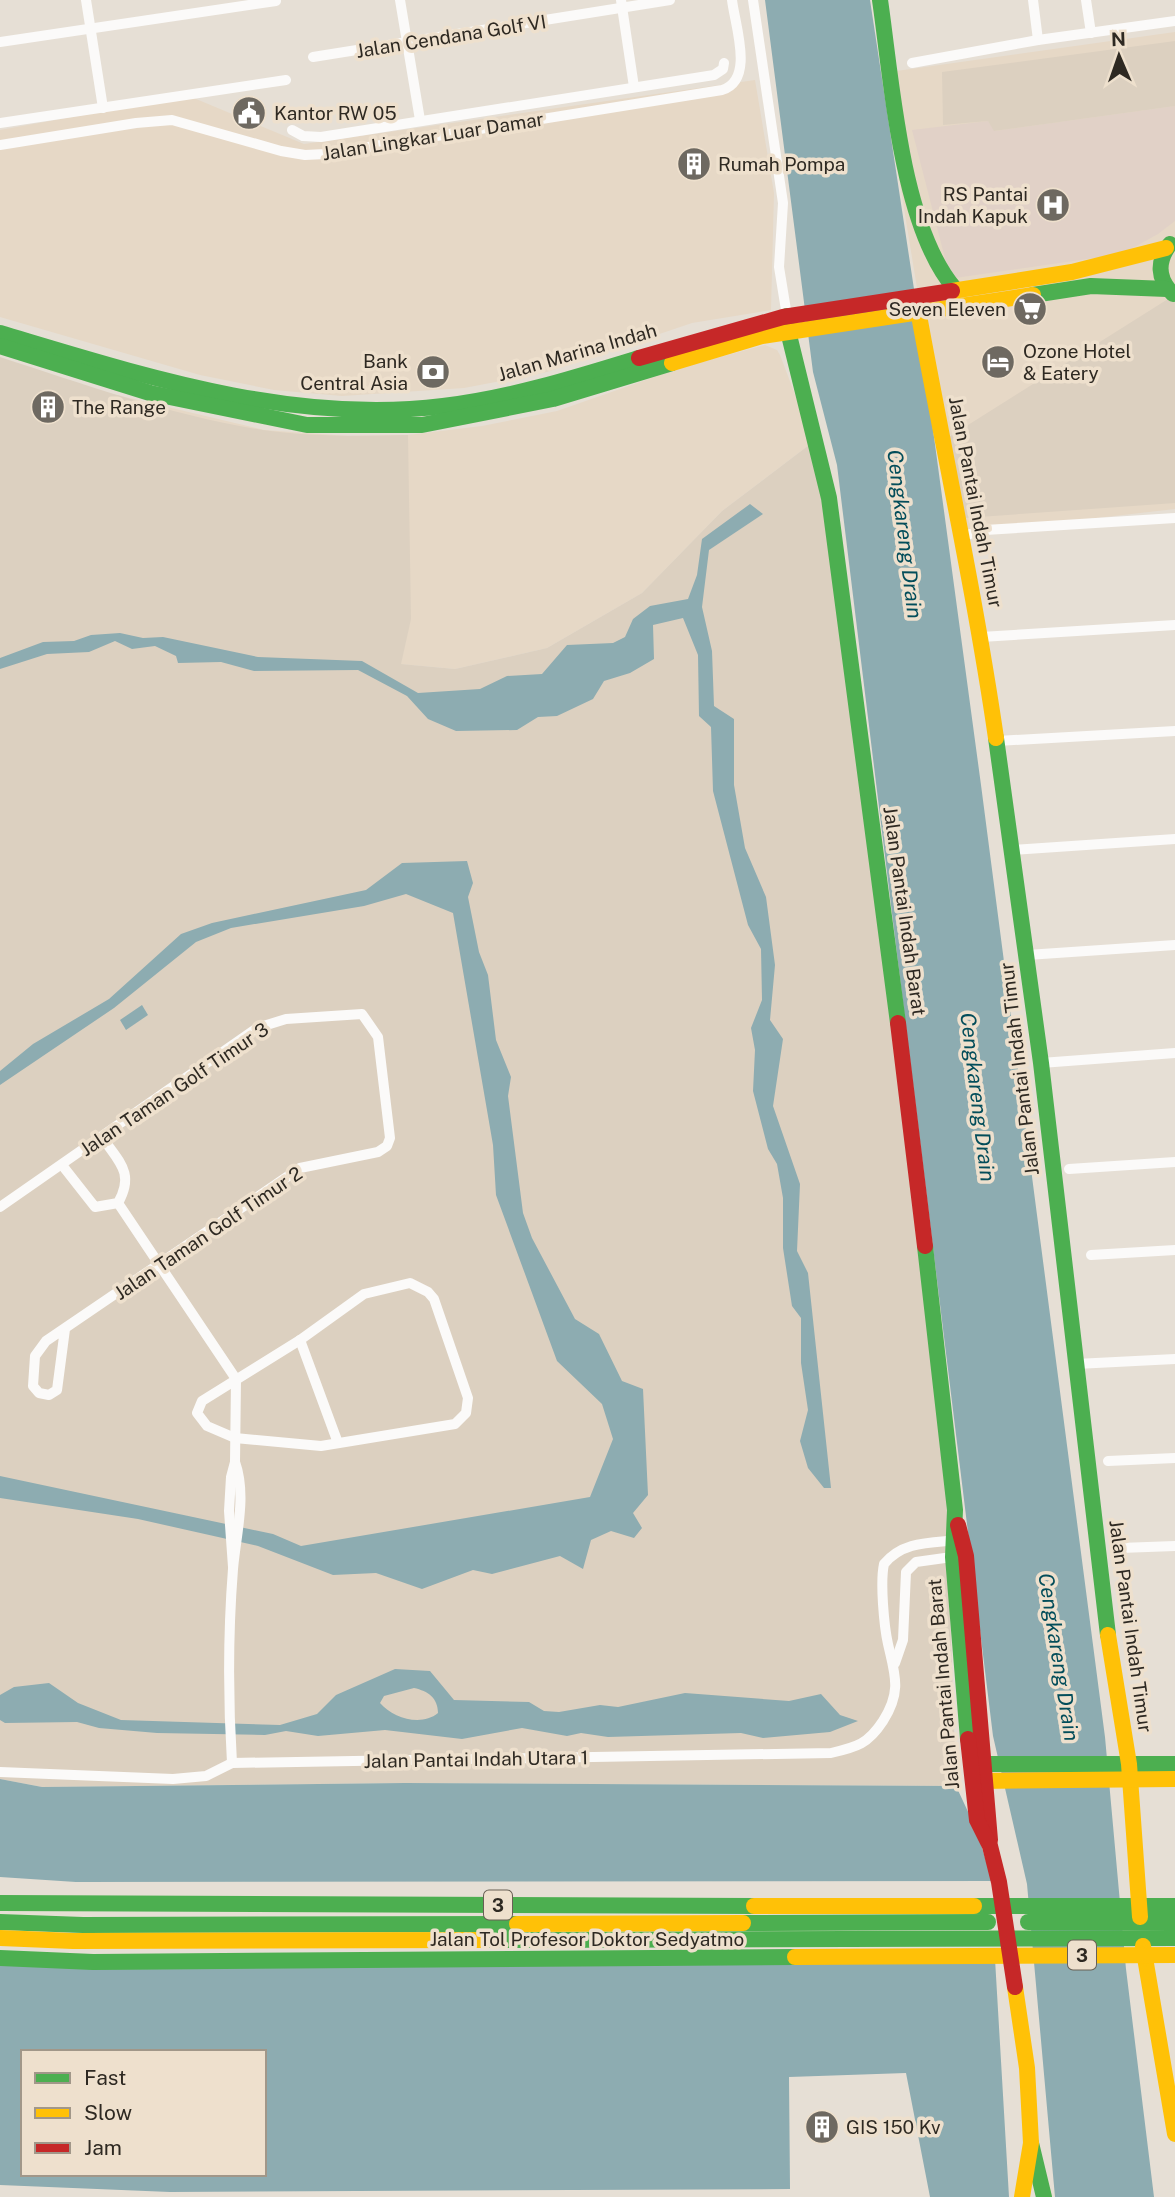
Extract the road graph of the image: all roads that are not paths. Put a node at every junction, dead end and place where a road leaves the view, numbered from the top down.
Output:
1 (86, 0) edge
2 (400, 0) edge
3 (670, 0) edge
4 (732, 0) edge
5 (753, 0) edge
6 (880, 0) edge
7 (1033, 0) edge
8 (1086, 0) edge
9 (276, 1) edge
10 (622, 4) edge
11 (1175, 21) edge
12 (90, 30) junction
13 (1091, 33) junction
14 (1038, 40) junction
15 (0, 42) edge
16 (407, 43) junction
17 (313, 57) dead end
18 (724, 63) dead end
19 (912, 63) dead end
20 (286, 80) dead end
21 (634, 87) junction
22 (103, 108) junction
23 (420, 120) junction
24 (0, 123) edge
25 (292, 130) dead end
26 (0, 145) edge
27 (1171, 244) edge
28 (929, 250) junction
29 (1121, 262) junction
30 (1126, 285) junction
31 (955, 289) junction
32 (1171, 292) edge
33 (920, 303) junction
34 (794, 322) junction
35 (0, 333) edge
36 (0, 346) edge
37 (551, 392) junction
38 (1175, 518) edge
39 (959, 537) junction
40 (1175, 625) edge
41 (981, 637) junction
42 (1175, 731) edge
43 (997, 741) junction
44 (1175, 839) edge
45 (1013, 850) junction
46 (1175, 945) edge
47 (1027, 955) junction
48 (362, 1014) joint
49 (1175, 1053) edge
50 (1041, 1063) junction
51 (102, 1137) junction
52 (1175, 1162) edge
53 (62, 1165) junction
54 (1069, 1169) dead end
55 (118, 1203) junction
56 (0, 1207) edge
57 (1175, 1250) edge
58 (1091, 1255) dead end
59 (160, 1265) junction
60 (65, 1329) junction
61 (300, 1340) junction
62 (1175, 1359) edge
63 (1076, 1364) junction
64 (236, 1379) junction
65 (235, 1438) junction
66 (338, 1443) junction
67 (1175, 1458) edge
68 (1108, 1461) dead end
69 (1175, 1546) edge
70 (959, 1548) junction
71 (1120, 1548) dead end
72 (895, 1663) junction
73 (232, 1763) junction
74 (983, 1763) junction
75 (1175, 1763) edge
76 (0, 1772) edge
77 (1125, 1774) junction
78 (1175, 1779) edge
79 (1151, 1780) junction
80 (985, 1781) junction
81 (1134, 1827) junction
82 (0, 1903) edge
83 (0, 1922) edge
84 (1169, 1922) edge
85 (996, 1930) junction
86 (0, 1938) edge
87 (1172, 1955) edge
88 (0, 1958) edge
89 (1175, 2134) edge
90 (1032, 2192) edge

1 - 12 street
2 - 16 street
3 - 10 street, Jalan Cendana Golf VI
4 - 26 street, Jalan Lingkar Luar Damar
5 - 34 street
6 - 28 main road, Jalan Pantai Indah Timur
7 - 14 street
8 - 13 street
9 - 12 street
10 - 16 street, Jalan Cendana Golf VI
10 - 21 street
11 - 13 street
12 - 15 street
12 - 22 street
13 - 14 street
14 - 19 street
16 - 17 street, Jalan Cendana Golf VI
16 - 23 street
18 - 21 street
20 - 22 street
21 - 23 street
22 - 24 street
23 - 25 street
27 - 29 main road, Jalan Marina Indah
27 - 32 main road
28 - 31 main road, Jalan Pantai Indah Timur
28 - 33 main road, Jalan Pantai Indah Timur
29 - 30 main road
29 - 31 main road, Jalan Marina Indah
30 - 32 main road, Jalan Marina Indah
30 - 33 main road, Jalan Marina Indah
31 - 33 main road, Jalan Marina Indah
33 - 34 main road, Jalan Marina Indah
33 - 39 main road, Jalan Pantai Indah Timur
34 - 37 main road, Jalan Marina Indah
34 - 70 main road, Jalan Pantai Indah Barat
35 - 37 main road, Jalan Marina Indah
36 - 37 main road, Jalan Marina Indah
38 - 39 street
39 - 41 main road, Jalan Pantai Indah Timur
40 - 41 street
41 - 43 main road, Jalan Pantai Indah Timur
42 - 43 street
43 - 45 main road, Jalan Pantai Indah Timur
44 - 45 street
45 - 47 main road, Jalan Pantai Indah Timur
46 - 47 street
47 - 50 main road, Jalan Pantai Indah Timur
48 - 51 street, Jalan Taman Golf Timur 3
48 - 59 street, Jalan Taman Golf Timur 2
49 - 50 street
50 - 63 main road, Jalan Pantai Indah Timur
51 - 53 street, Jalan Taman Golf Timur 3
51 - 55 street
52 - 54 street
53 - 55 street
53 - 56 street, Jalan Taman Golf Timur 3
55 - 59 street
57 - 58 street
59 - 60 street, Jalan Taman Golf Timur 2
59 - 64 street
60 - 60 street, Jalan Taman Golf Timur 2
61 - 64 street
61 - 66 street
61 - 66 street
62 - 63 street
63 - 77 main road, Jalan Pantai Indah Timur
64 - 65 street
64 - 65 street
65 - 66 street
65 - 73 street
67 - 68 street
69 - 71 street
70 - 72 street, Jalan Pantai Indah Utara 1
70 - 72 street, Jalan Pantai Indah Utara 1
70 - 74 main road, Jalan Pantai Indah Barat
72 - 73 street, Jalan Pantai Indah Utara 1
73 - 76 street, Jalan Pantai Indah Utara 1
74 - 77 main road
74 - 80 main road, Jalan Pantai Indah Barat
75 - 77 main road
77 - 79 main road
77 - 80 main road
77 - 81 main road, Jalan Pantai Indah Timur
78 - 79 main road
79 - 81 main road, Jalan Pantai Indah Timur
80 - 90 main road, Jalan Pantai Indah Barat
81 - 89 main road, Jalan Pantai Indah Timur
82 - 85 main road, Jalan Tol Profesor Doktor Sedyatmo / 3
83 - 85 main road, Jalan Tol Profesor Doktor Sedyatmo / 3
84 - 85 main road, Jalan Tol Profesor Doktor Sedyatmo / 3
84 - 85 main road, Jalan Tol Profesor Doktor Sedyatmo / 3
85 - 86 main road, Jalan Tol Profesor Doktor Sedyatmo / 3
85 - 87 main road, Jalan Tol Profesor Doktor Sedyatmo / 3
85 - 88 main road, Jalan Tol Profesor Doktor Sedyatmo / 3

